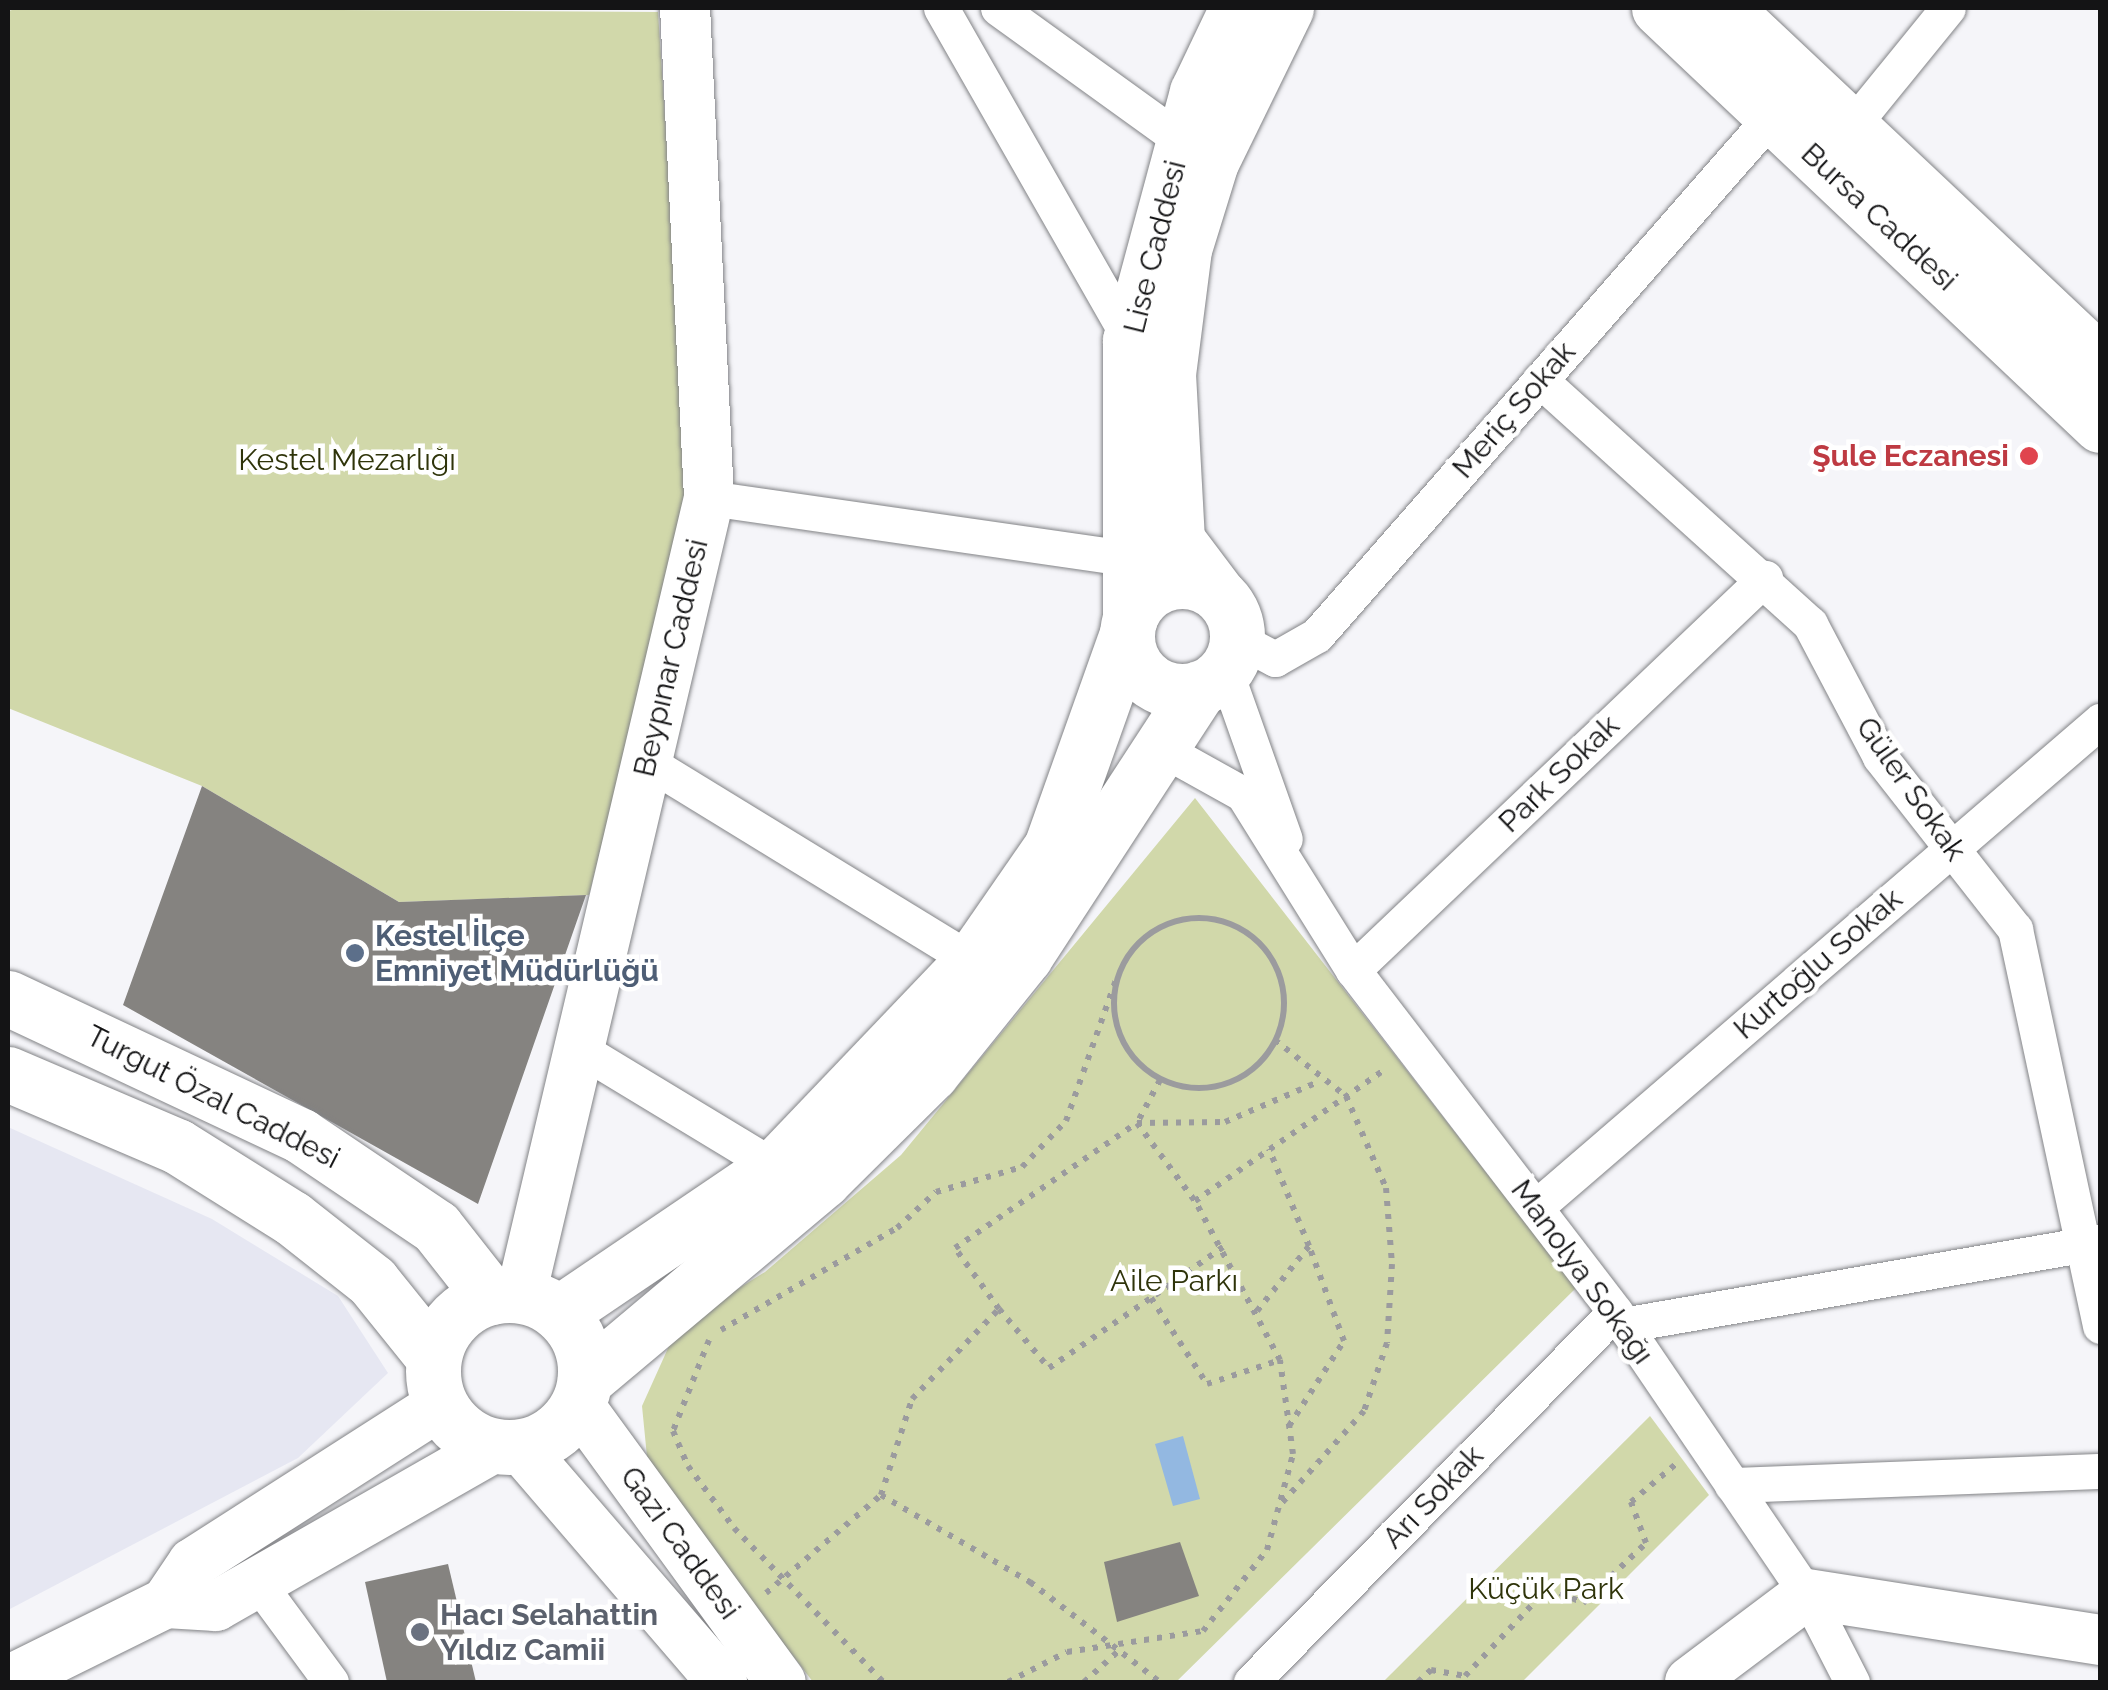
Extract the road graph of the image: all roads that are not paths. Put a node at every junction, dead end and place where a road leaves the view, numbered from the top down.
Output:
1 (684, 8) edge
2 (941, 8) edge
3 (998, 8) edge
4 (1237, 8) edge
5 (1286, 8) edge
6 (1659, 8) edge
7 (1724, 8) edge
8 (1948, 8) edge
9 (1771, 117) junction
10 (1852, 126) junction
11 (1181, 140) junction
12 (1130, 340) junction
13 (2100, 360) edge
14 (1540, 380) junction
15 (2100, 426) edge
16 (709, 498) junction
17 (1132, 559) junction
18 (1764, 578) junction
19 (1128, 627) junction
20 (1220, 647) junction
21 (2100, 721) edge
22 (1162, 749) junction
23 (646, 761) junction
24 (1951, 850) junction
25 (1294, 874) junction
26 (972, 961) junction
27 (1354, 970) junction
28 (8, 998) edge
29 (575, 1046) junction
30 (8, 1074) edge
31 (775, 1166) junction
32 (1536, 1207) junction
33 (2092, 1244) edge
34 (524, 1302) junction
35 (1619, 1318) junction
36 (2100, 1326) edge
37 (437, 1381) junction
38 (582, 1392) junction
39 (508, 1447) junction
40 (2100, 1471) edge
41 (1732, 1486) junction
42 (258, 1583) junction
43 (1806, 1594) junction
44 (166, 1602) junction
45 (2100, 1640) edge
46 (8, 1680) edge
47 (331, 1682) edge
48 (722, 1682) edge
49 (781, 1682) edge
50 (1251, 1682) edge
51 (1690, 1682) edge
52 (1852, 1682) edge

1 - 16 main road, Beypınar Caddesi
2 - 12 street
3 - 11 street
4 - 11 main road, Lise Caddesi
5 - 20 main road
6 - 9 main road, Bursa Caddesi
7 - 10 main road, Bursa Caddesi
8 - 10 street
9 - 14 street, Meriç Sokak
9 - 15 main road, Bursa Caddesi
10 - 13 main road, Bursa Caddesi
11 - 12 main road, Lise Caddesi
12 - 17 main road, Lise Caddesi
14 - 18 street, Güler Sokak
14 - 20 street, Meriç Sokak
16 - 17 street
16 - 23 main road, Beypınar Caddesi
17 - 19 main road, Lise Caddesi
18 - 24 street, Güler Sokak
18 - 27 street, Park Sokak
19 - 20 main road
19 - 20 main road
19 - 26 main road
20 - 22 main road
20 - 25 street, Manolya Sokağı
21 - 24 street, Kurtoğlu Sokak
22 - 25 street, Manolya Sokağı
22 - 38 main road
23 - 26 street
23 - 29 main road, Beypınar Caddesi
24 - 32 street, Kurtoğlu Sokak
24 - 33 street, Güler Sokak
25 - 27 street, Manolya Sokağı
26 - 31 main road
27 - 32 street, Manolya Sokağı
28 - 34 main road, Turgut Özal Caddesi
29 - 31 street
29 - 34 main road, Beypınar Caddesi
30 - 37 main road, Turgut Özal Caddesi
31 - 34 main road
32 - 35 street, Manolya Sokağı
33 - 35 street
33 - 36 street, Güler Sokak
34 - 37 main road
34 - 38 main road
35 - 41 street, Manolya Sokağı
35 - 50 street, Arı Sokak
37 - 39 main road
37 - 44 main road
38 - 39 main road
38 - 49 main road, Gazi Caddesi
39 - 42 main road
39 - 48 main road, Gazi Caddesi
40 - 41 street
41 - 43 street, Manolya Sokağı
42 - 44 main road
42 - 47 street
43 - 45 main road
43 - 51 main road
43 - 52 street, Manolya Sokağı
44 - 46 main road

